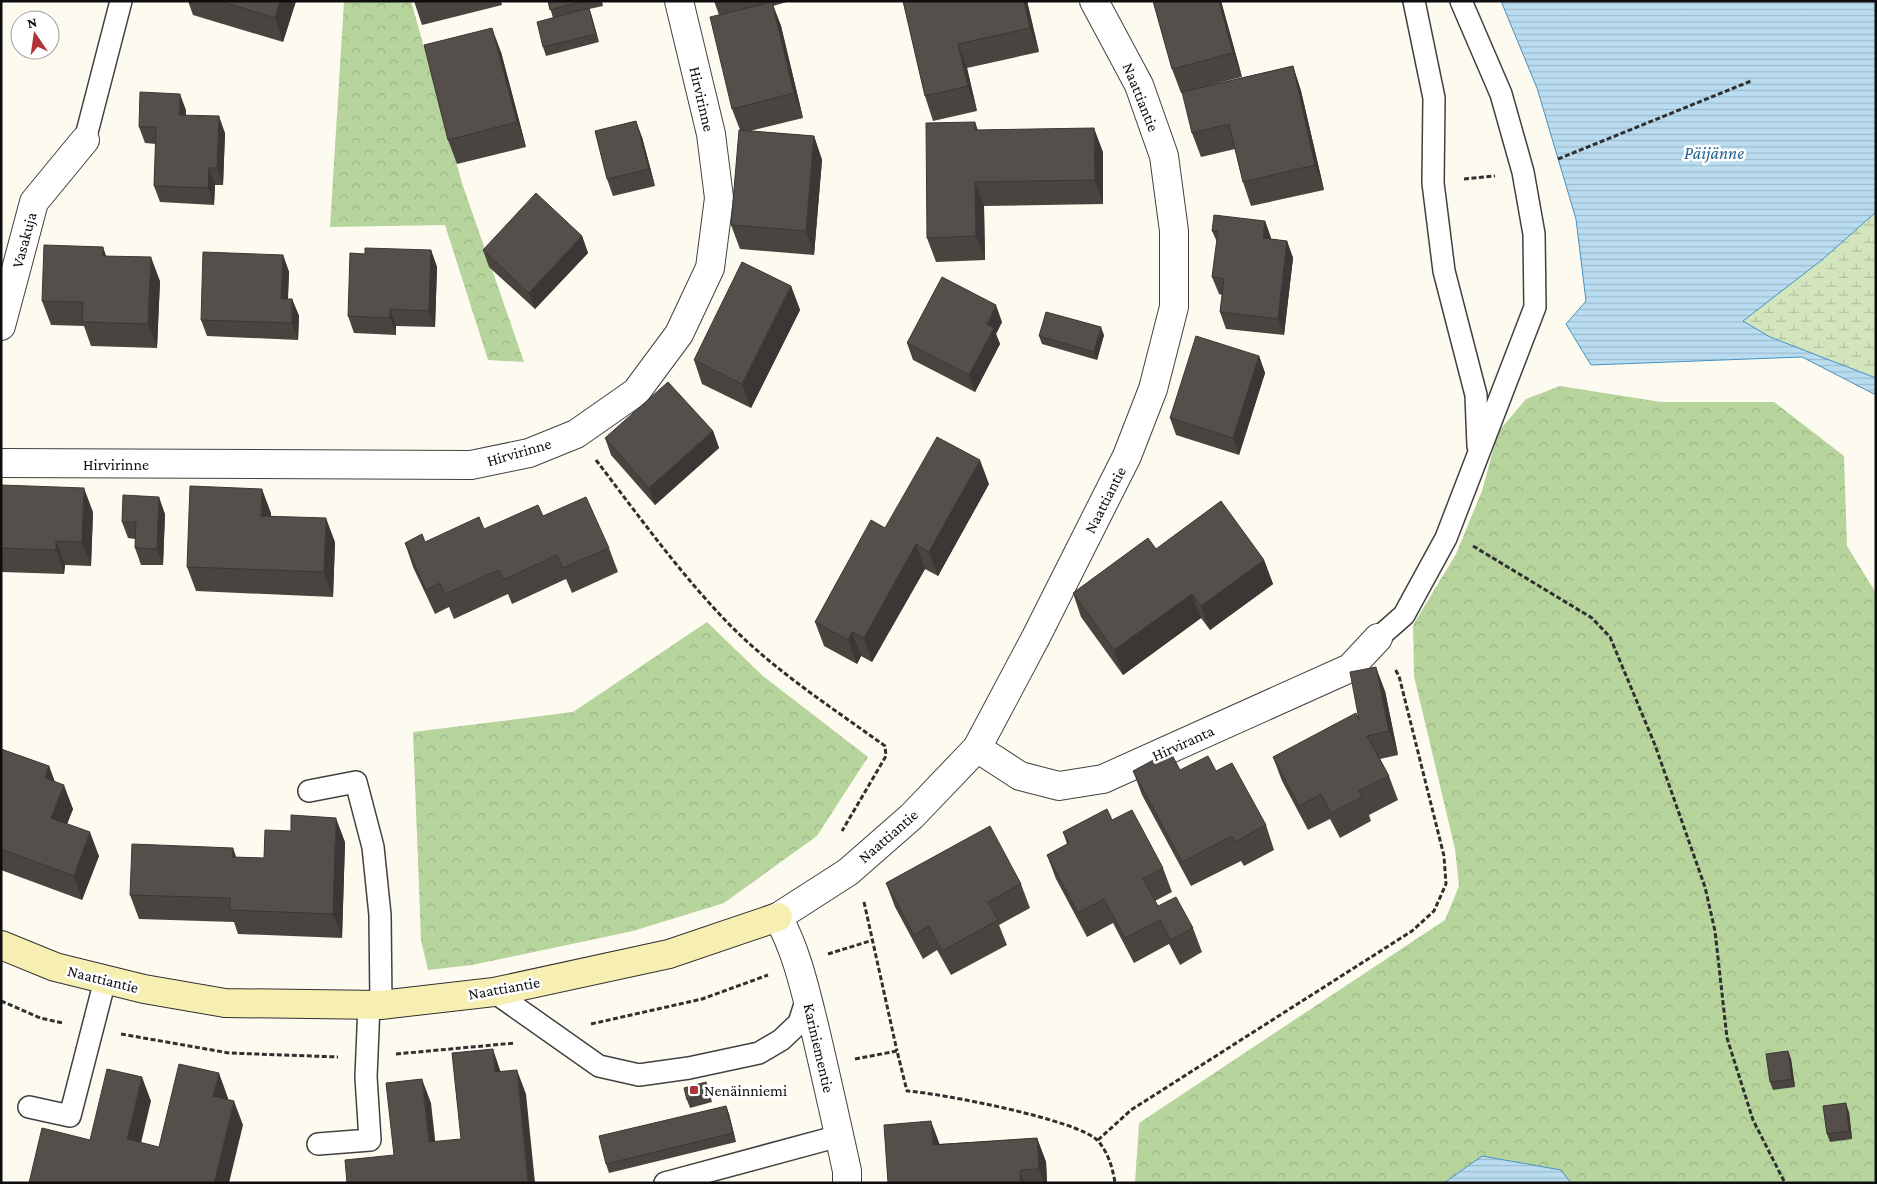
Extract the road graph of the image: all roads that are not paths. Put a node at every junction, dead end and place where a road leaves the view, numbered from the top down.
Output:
1 (121, 1) edge
2 (679, 1) edge
3 (1094, 1) edge
4 (1414, 1) edge
5 (1461, 1) edge
6 (85, 140) joint
7 (1, 326) edge
8 (1478, 451) junction
9 (1, 463) edge
10 (1378, 638) joint
11 (977, 748) junction
12 (309, 791) dead end
13 (778, 917) junction
14 (1, 945) edge
15 (105, 980) junction
16 (494, 992) junction
17 (807, 998) junction
18 (375, 1005) junction
19 (29, 1106) dead end
20 (839, 1136) junction
21 (318, 1144) dead end
22 (665, 1183) edge
23 (847, 1183) edge

1 - 6 lane
2 - 9 street, Hirvirinne
3 - 11 street, Naattiantie
4 - 8 lane
5 - 8 lane
6 - 7 street, Vasakuja
8 - 10 lane
10 - 11 street, Hirviranta
11 - 13 street, Naattiantie
12 - 18 lane
13 - 16 street, Naattiantie
13 - 17 street, Kariniementie
14 - 15 street, Naattiantie
15 - 18 street, Naattiantie
15 - 19 lane
16 - 17 lane
16 - 18 street, Naattiantie
17 - 20 street, Kariniementie
18 - 21 lane
20 - 22 lane
20 - 23 street, Kariniementie

